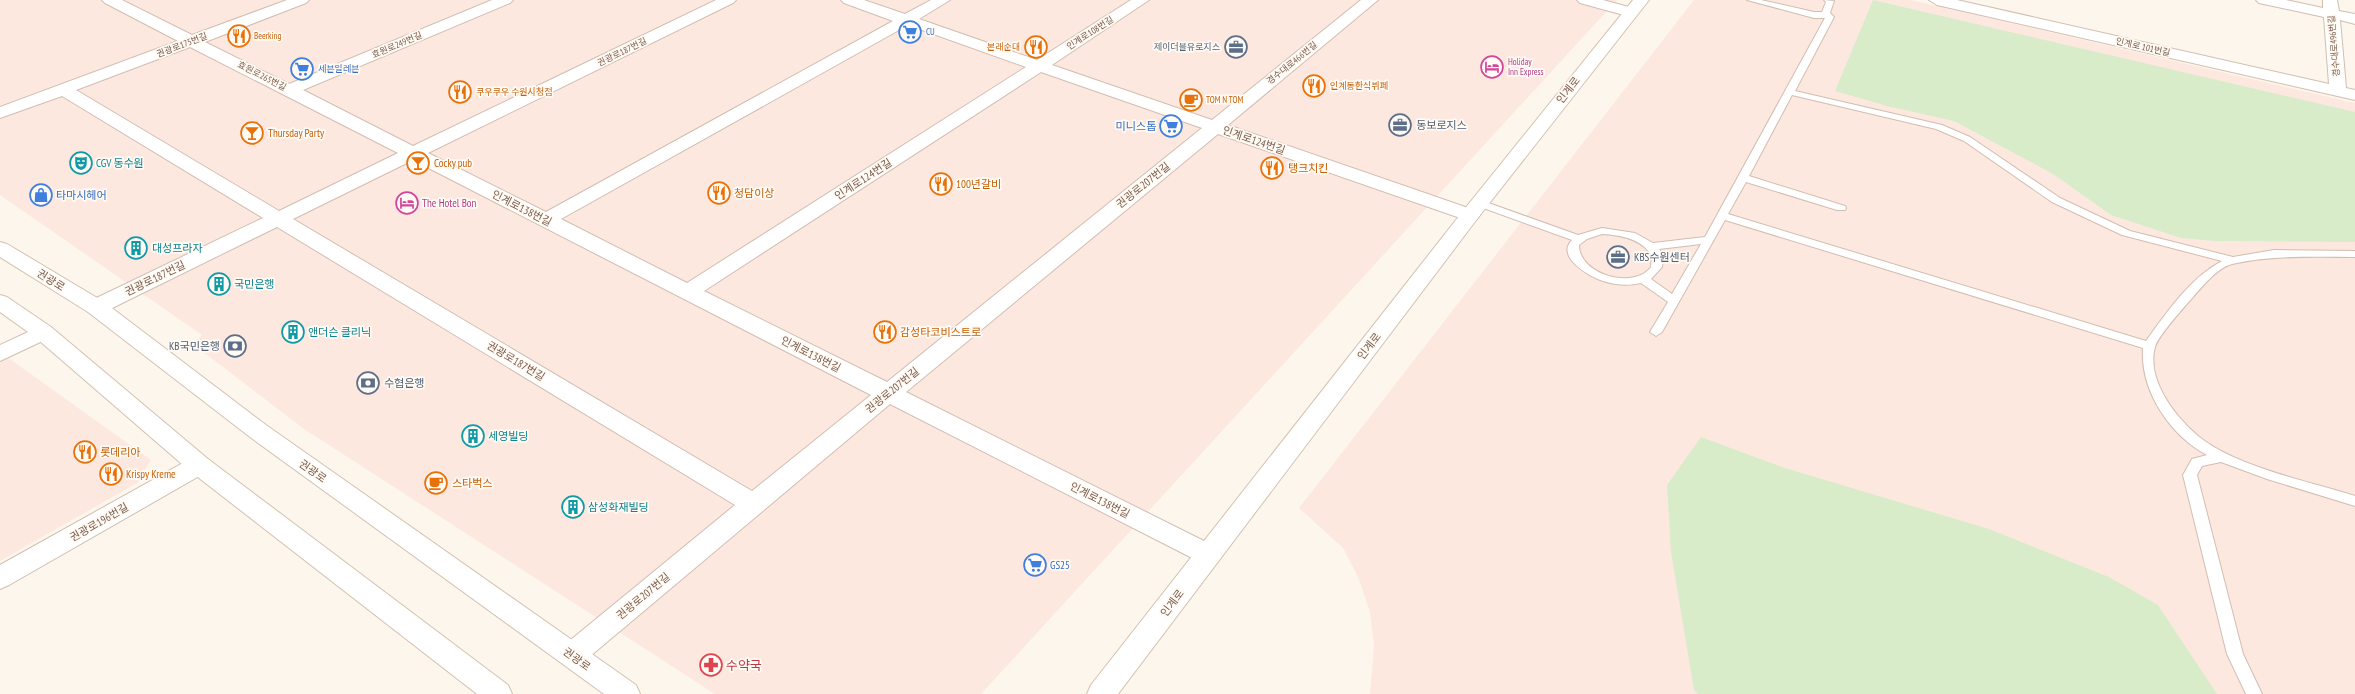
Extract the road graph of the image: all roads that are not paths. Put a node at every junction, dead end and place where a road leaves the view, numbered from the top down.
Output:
1 (110, 0) edge
2 (301, 0) edge
3 (505, 0) edge
4 (728, 0) edge
5 (849, 0) edge
6 (942, 0) edge
7 (1141, 0) edge
8 (1370, 0) edge
9 (1585, 0) edge
10 (1751, 0) edge
11 (1828, 0) edge
12 (1937, 0) edge
13 (2264, 0) edge
14 (1636, 6) edge
15 (2330, 7) edge
16 (1826, 14) junction
17 (2355, 19) edge
18 (906, 20) junction
19 (192, 41) junction
20 (1039, 66) junction
21 (64, 90) junction
22 (289, 90) junction
23 (1789, 92) junction
24 (2348, 94) edge
25 (0, 113) edge
26 (1215, 127) junction
27 (413, 153) junction
28 (1742, 178) junction
29 (1840, 208) dead end
30 (1474, 209) junction
31 (1722, 216) junction
32 (278, 218) junction
33 (545, 220) junction
34 (1578, 239) junction
35 (1709, 240) junction
36 (1652, 247) junction
37 (0, 248) edge
38 (2355, 254) edge
39 (2235, 261) junction
40 (1643, 279) junction
41 (688, 292) junction
42 (1674, 301) junction
43 (0, 302) edge
44 (96, 307) junction
45 (43, 332) junction
46 (1656, 332) dead end
47 (2149, 346) junction
48 (0, 354) edge
49 (888, 393) junction
50 (2222, 457) junction
51 (198, 465) junction
52 (2355, 501) edge
53 (753, 504) junction
54 (1209, 555) junction
55 (0, 578) edge
56 (572, 655) junction
57 (498, 694) edge
58 (626, 694) edge
59 (1101, 694) edge
60 (2254, 694) edge

1 - 19 street, 효원로265번길
2 - 19 street, 권광로175번길
3 - 22 street, 효원로249번길
4 - 27 street, 권광로187번길
5 - 18 street, 인계로124번길
6 - 18 street
7 - 20 street, 인계로108번길
8 - 26 street, 경수대로466번길
9 - 14 street
10 - 16 lane
11 - 16 lane
12 - 24 street, 인계로 101번길
13 - 15 street
14 - 30 street, 인계로
15 - 17 street
15 - 24 street, 경수대로496번길
16 - 23 lane
18 - 20 street, 인계로124번길
18 - 33 street
19 - 21 street, 권광로175번길
19 - 22 street, 효원로265번길
20 - 26 street, 인계로124번길
20 - 41 street, 인계로124번길
21 - 25 street, 권광로175번길
21 - 32 street
22 - 27 street, 효원로265번길
23 - 28 lane
23 - 39 lane
26 - 30 street, 인계로124번길
26 - 49 street, 권광로207번길
27 - 32 street, 권광로187번길
27 - 33 street, 인계로138번길
28 - 29 lane
28 - 31 lane
30 - 34 lane
30 - 54 street, 인계로
31 - 35 lane
31 - 47 lane
32 - 44 street, 권광로187번길
32 - 53 street, 권광로187번길
33 - 41 street, 인계로138번길
34 - 36 lane
34 - 40 lane
35 - 36 lane
35 - 42 lane
36 - 40 lane
37 - 44 street, 권광로
38 - 39 lane
39 - 47 lane
40 - 42 lane
41 - 49 street, 인계로138번길
42 - 46 lane
43 - 45 street
44 - 56 street, 권광로
45 - 48 street
45 - 51 street
47 - 50 lane
49 - 53 street, 권광로207번길
49 - 54 street, 인계로138번길
50 - 52 lane
50 - 60 lane
51 - 55 street, 권광로196번길
51 - 57 street
53 - 56 street, 권광로207번길
54 - 59 street, 인계로
56 - 58 street, 권광로

